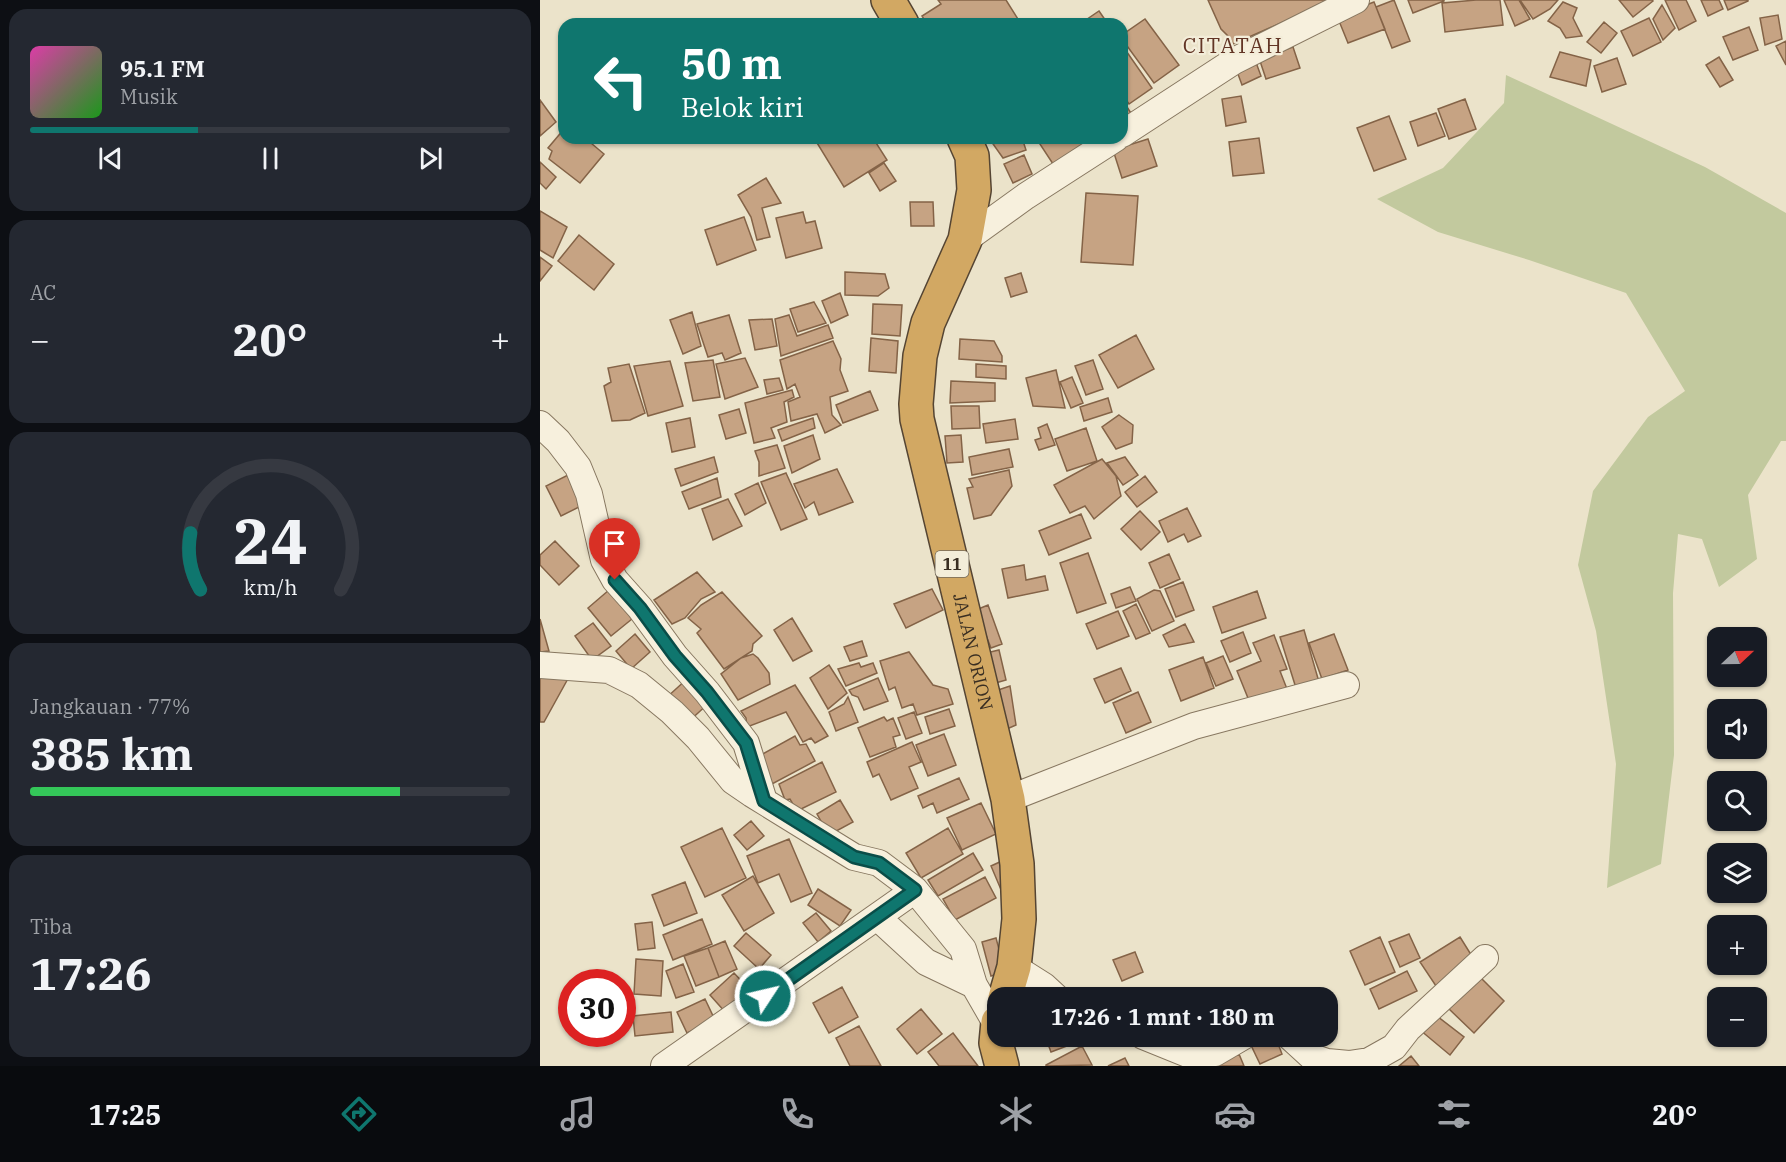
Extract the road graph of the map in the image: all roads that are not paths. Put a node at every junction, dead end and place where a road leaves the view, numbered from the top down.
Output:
1 (888, 0) edge
2 (1356, 0) edge
3 (898, 18) edge
4 (1128, 130) edge
5 (967, 144) edge
6 (1107, 144) edge
7 (965, 240) junction
8 (540, 424) edge
9 (540, 665) edge
10 (1346, 685) dead end
11 (1008, 799) junction
12 (764, 801) junction
13 (915, 890) junction
14 (877, 917) junction
15 (1485, 958) dead end
16 (974, 985) junction
17 (1006, 987) edge
18 (987, 993) edge
19 (997, 1047) edge
20 (1170, 1047) edge
21 (1225, 1047) edge
22 (1301, 1047) edge
23 (664, 1066) edge
24 (1002, 1066) edge

1 - 3 highway
2 - 4 street
5 - 7 highway, JALAN ORION / 11
6 - 7 street
7 - 11 highway, JALAN ORION / 11
8 - 12 street
9 - 12 street
10 - 11 street
11 - 17 highway, JALAN ORION / 11
12 - 13 street
13 - 14 street
13 - 16 street
14 - 16 street
14 - 23 street
15 - 22 street
16 - 18 street
19 - 24 highway, JALAN ORION / 11
20 - 21 street

